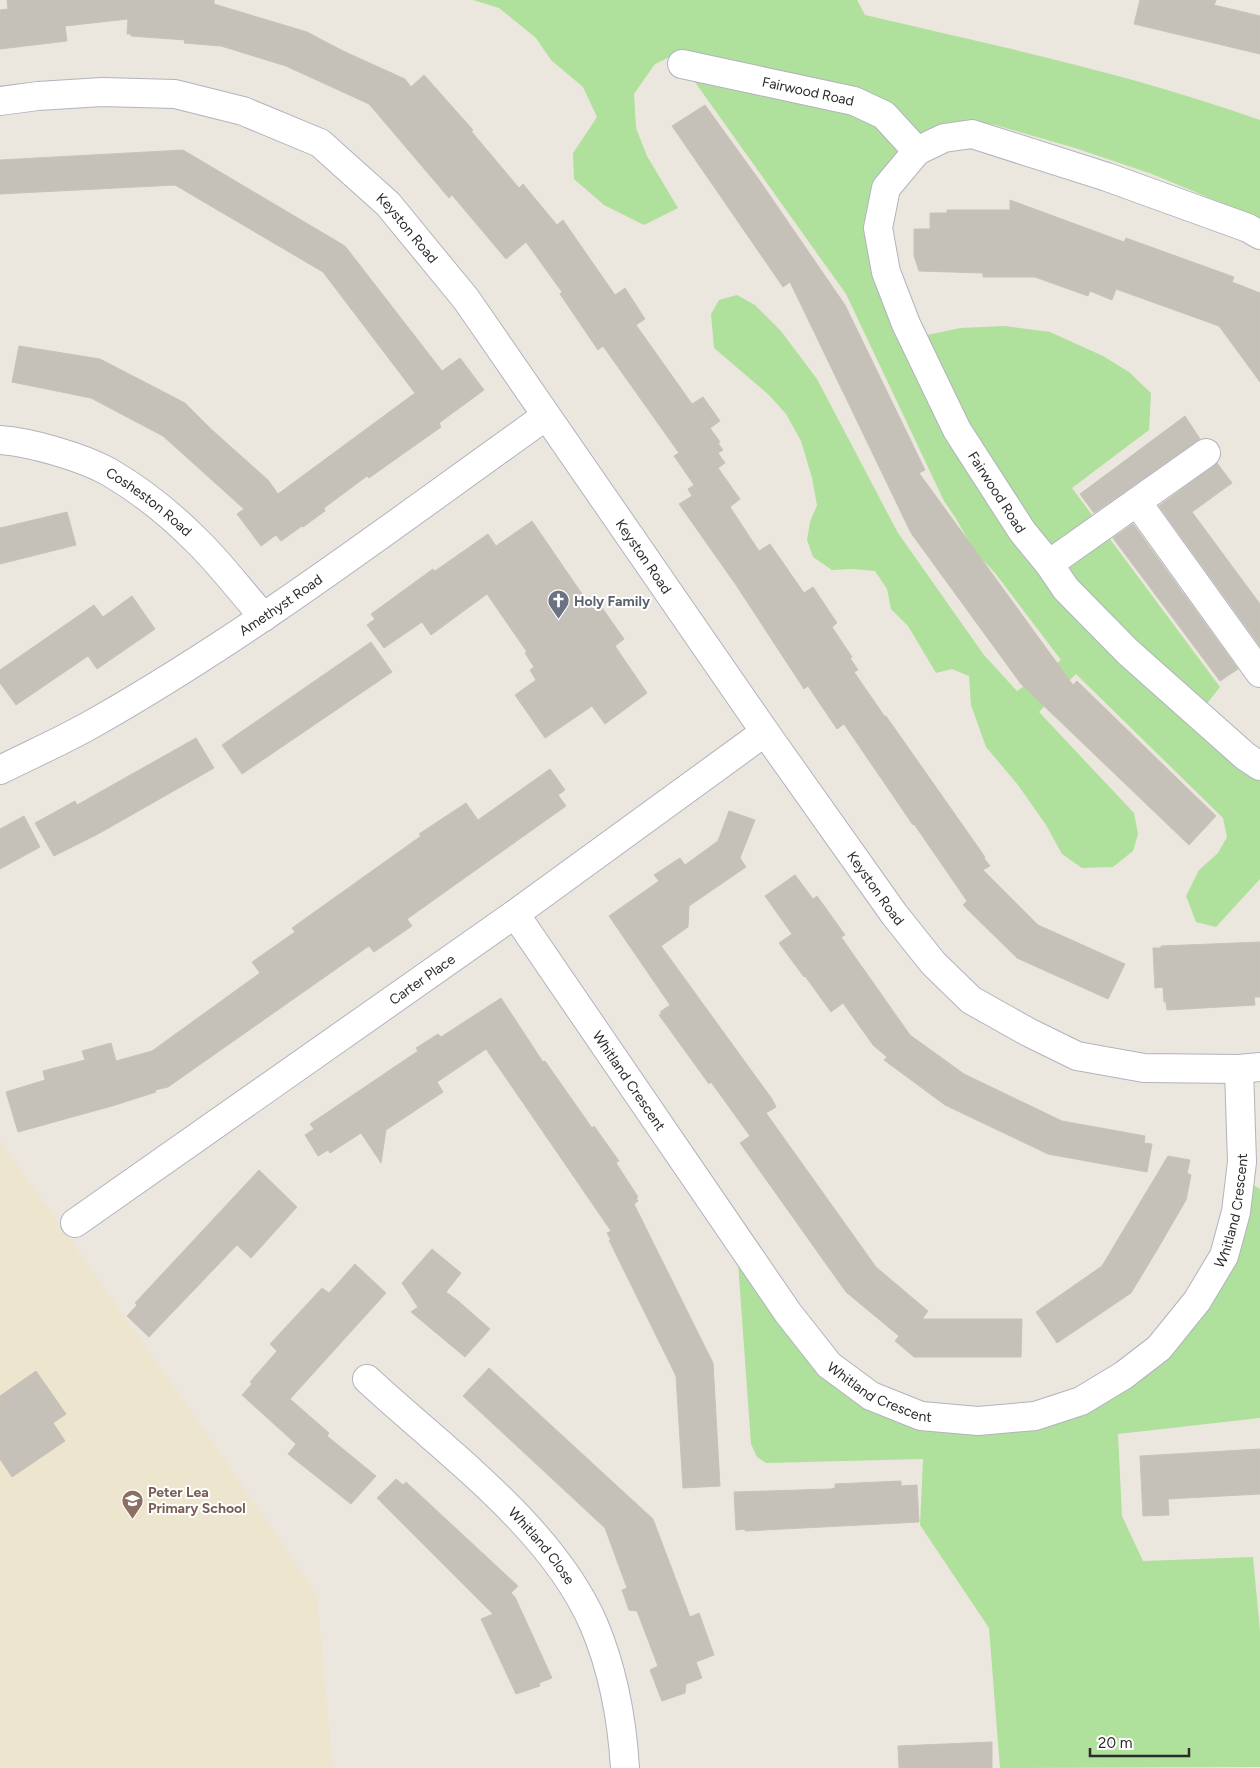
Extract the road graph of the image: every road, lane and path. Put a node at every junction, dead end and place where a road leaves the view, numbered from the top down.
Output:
1 (682, 64) dead end
2 (0, 101) edge
3 (917, 151) junction
4 (1260, 235) edge
5 (546, 416) junction
6 (0, 440) edge
7 (1206, 453) dead end
8 (1137, 502) junction
9 (1050, 564) junction
10 (264, 617) junction
11 (1260, 673) edge
12 (765, 732) junction
13 (1260, 766) edge
14 (0, 770) edge
15 (515, 914) junction
16 (1250, 1068) edge
17 (74, 1223) dead end
18 (367, 1379) dead end
19 (625, 1768) edge

1 - 3 street, Fairwood Road
2 - 5 street, Keyston Road
3 - 4 street, Fairwood Road
3 - 9 street, Fairwood Road
5 - 10 street, Amethyst Road
5 - 12 street, Keyston Road
6 - 10 street, Cosheston Road
7 - 8 street
8 - 9 street
8 - 11 street
9 - 13 street, Fairwood Road
10 - 14 street, Amethyst Road
12 - 15 street, Carter Place
12 - 16 street, Keyston Road
15 - 16 street, Whitland Crescent
15 - 17 street, Carter Place
18 - 19 street, Whitland Close

